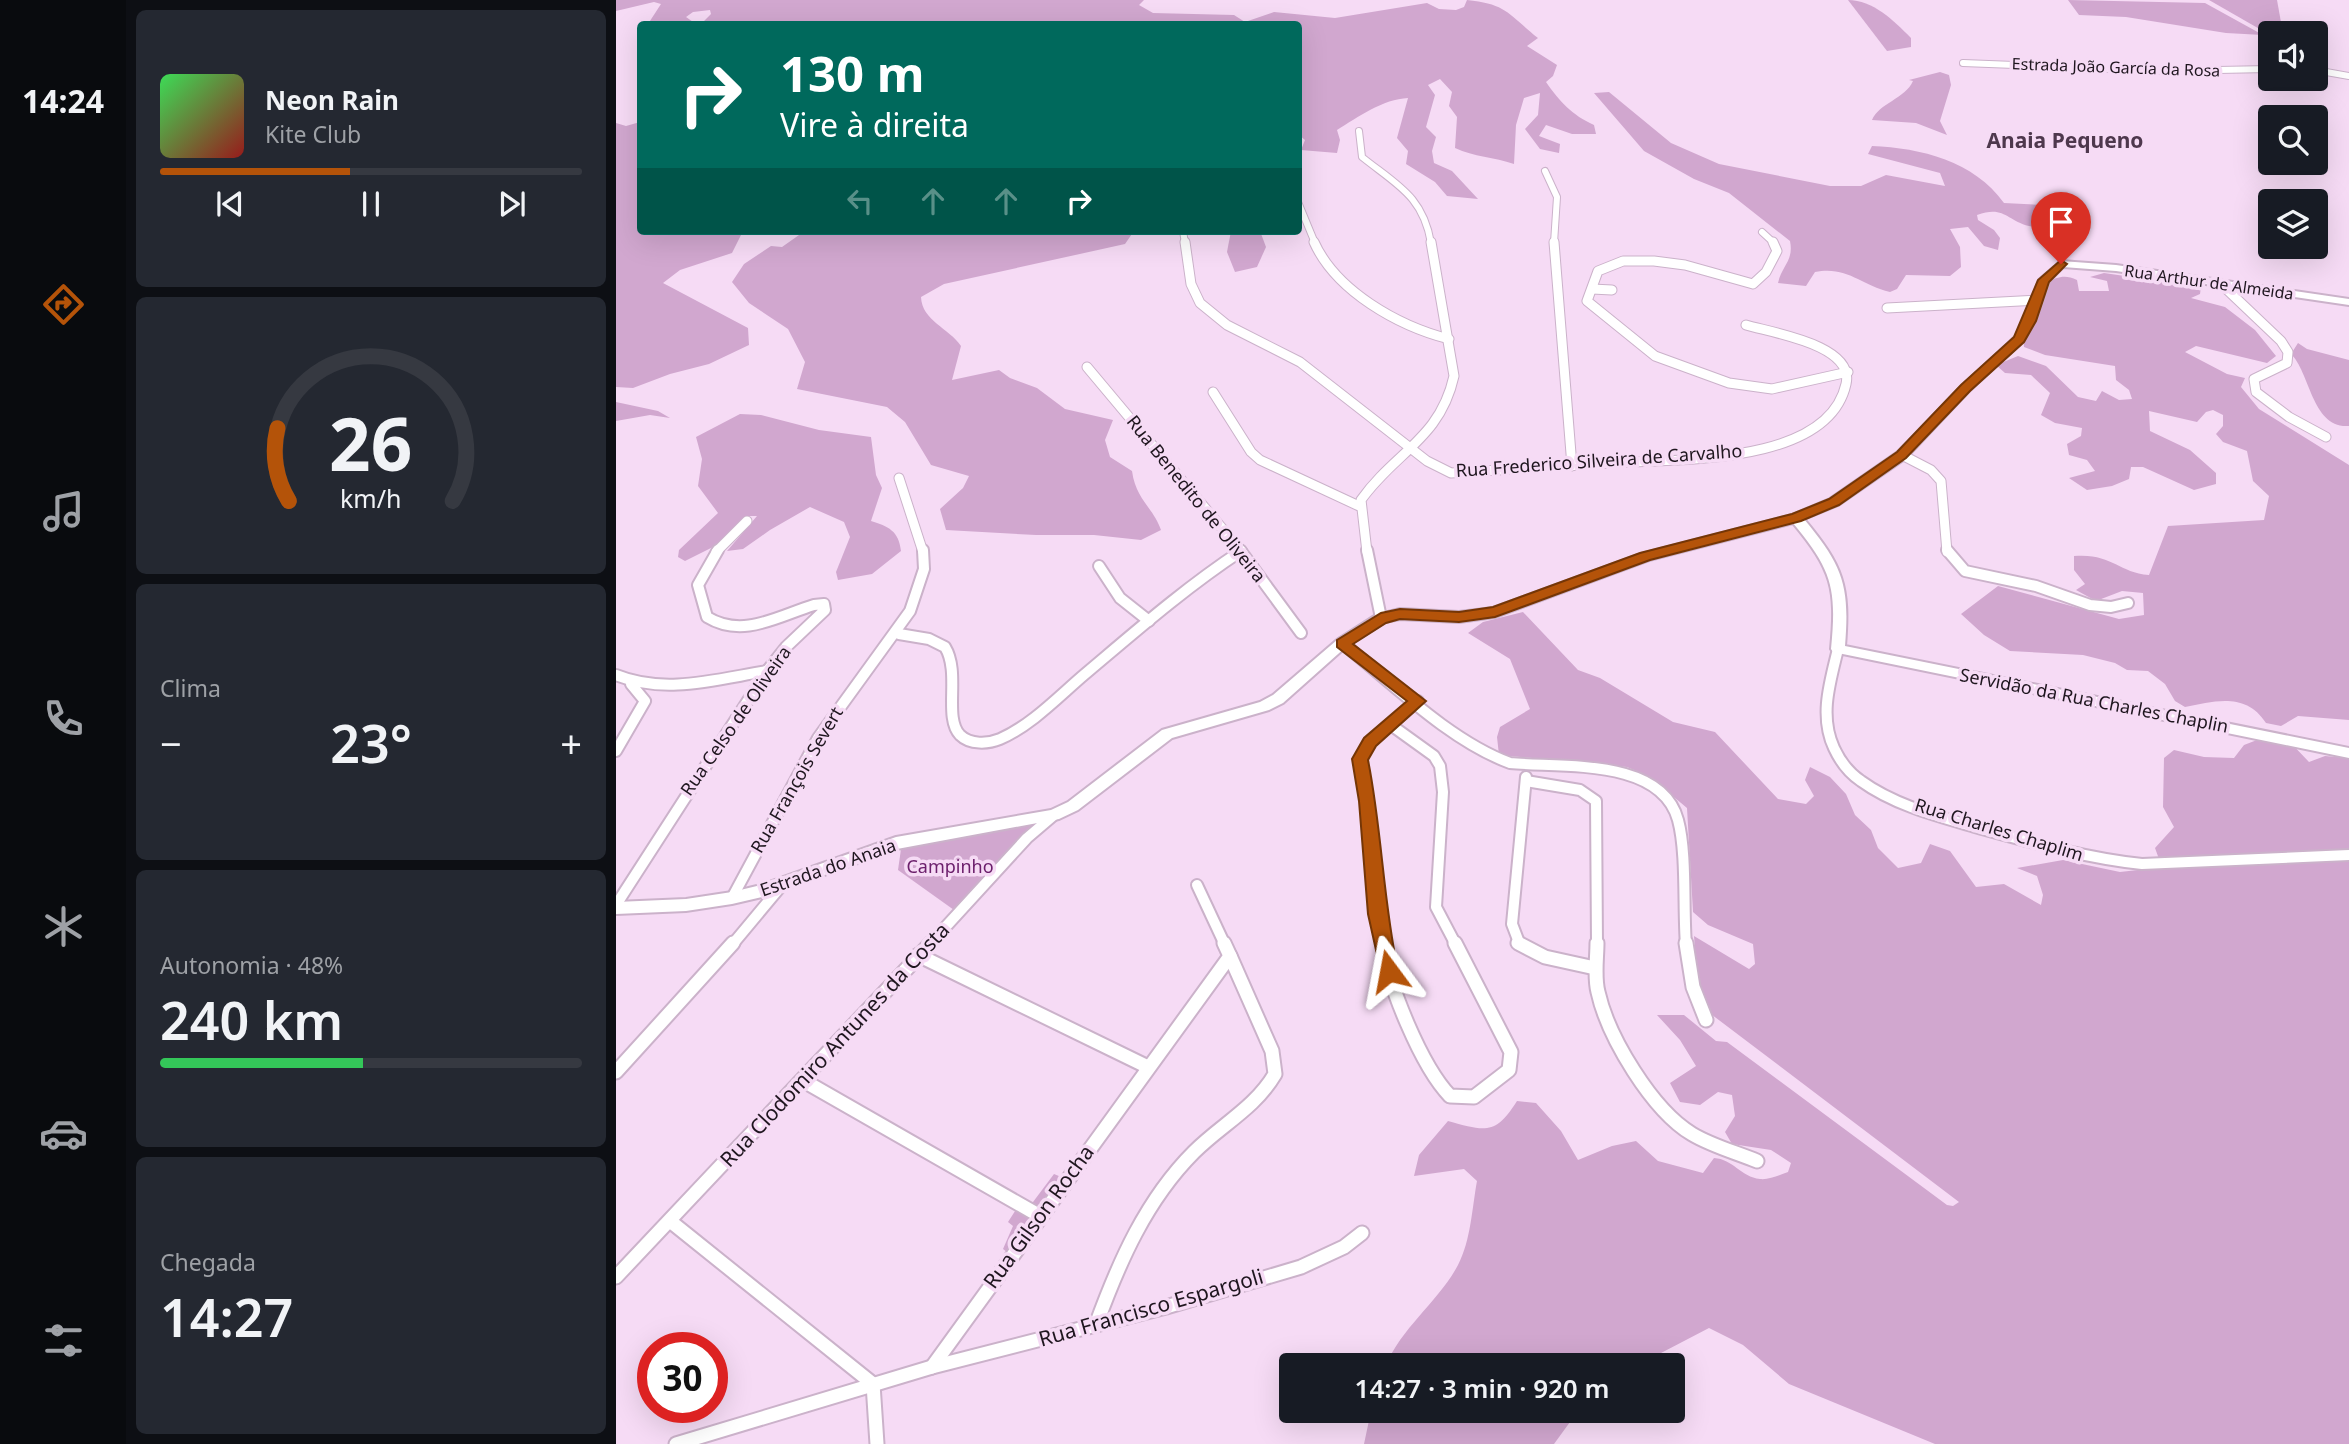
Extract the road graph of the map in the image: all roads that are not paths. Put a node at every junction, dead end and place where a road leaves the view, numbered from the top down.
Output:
1 (1963, 63) dead end
2 (2258, 69) edge
3 (2328, 72) edge
4 (2349, 76) edge
5 (1359, 131) dead end
6 (1545, 171) dead end
7 (1302, 211) edge
8 (1762, 232) dead end
9 (1184, 235) edge
10 (2220, 283) junction
11 (1592, 289) junction
12 (1612, 290) dead end
13 (2037, 300) junction
14 (2349, 302) edge
15 (1887, 308) dead end
16 (1746, 325) dead end
17 (1449, 339) junction
18 (1087, 367) dead end
19 (1848, 372) junction
20 (1213, 392) dead end
21 (2326, 438) dead end
22 (1413, 448) junction
23 (1902, 455) junction
24 (1572, 466) junction
25 (899, 478) dead end
26 (1359, 506) junction
27 (1796, 518) junction
28 (747, 521) dead end
29 (1241, 551) junction
30 (1099, 566) dead end
31 (2128, 603) dead end
32 (1381, 618) junction
33 (1149, 621) junction
34 (1301, 633) dead end
35 (899, 634) junction
36 (1342, 643) junction
37 (1838, 649) junction
38 (767, 671) junction
39 (616, 675) edge
40 (631, 684) junction
41 (663, 686) junction
42 (645, 701) junction
43 (1418, 701) junction
44 (1391, 725) junction
45 (616, 751) edge
46 (2349, 754) edge
47 (1528, 764) junction
48 (1526, 781) junction
49 (1046, 816) junction
50 (2349, 855) edge
51 (782, 884) junction
52 (1197, 885) dead end
53 (732, 898) junction
54 (616, 907) edge
55 (918, 955) junction
56 (1230, 956) junction
57 (1595, 968) junction
58 (1706, 1020) dead end
59 (1148, 1067) junction
60 (616, 1072) edge
61 (804, 1081) junction
62 (1757, 1161) dead end
63 (1040, 1216) junction
64 (670, 1221) junction
65 (1362, 1233) dead end
66 (616, 1277) edge
67 (1096, 1325) junction
68 (932, 1367) junction
69 (873, 1384) junction
70 (676, 1444) edge
71 (877, 1444) edge

1 - 2 street, Estrada João García da Rosa
3 - 4 street
5 - 17 street
6 - 24 street
7 - 17 street
8 - 11 street
9 - 22 street, Rua Frederico Silveira de Carvalho
10 - 13 street, Rua Arthur de Almeida
10 - 14 street, Rua Arthur de Almeida
10 - 21 street
11 - 12 street
11 - 19 street
13 - 15 street
13 - 23 street
16 - 19 street
17 - 22 street
18 - 29 street, Rua Benedito de Oliveira
19 - 24 street, Rua Frederico Silveira de Carvalho
20 - 26 street
22 - 24 street, Rua Frederico Silveira de Carvalho
22 - 26 street
23 - 27 street
23 - 31 street
25 - 35 street, Rua François Severt
26 - 32 street
27 - 32 street
27 - 37 street, Rua Charles Chaplim
28 - 38 street, Rua Celso de Oliveira
29 - 33 street
29 - 34 street, Rua Benedito de Oliveira
30 - 33 street
32 - 36 street
33 - 35 street
35 - 53 street, Rua François Severt
36 - 43 street
36 - 49 street
37 - 46 street, Servidão da Rua Charles Chaplin
37 - 50 street, Rua Charles Chaplim
38 - 41 street
38 - 54 street, Rua Celso de Oliveira
39 - 40 street
40 - 41 street
40 - 42 street
41 - 42 street
42 - 45 street
43 - 44 street
43 - 47 street
44 - 44 street
47 - 48 street
47 - 58 street
48 - 57 street
48 - 57 street
49 - 51 street, Estrada do Anaia
49 - 55 street, Rua Clodomiro Antunes da Costa
51 - 53 street, Estrada do Anaia
51 - 60 street
52 - 56 street
53 - 54 street, Estrada do Anaia
55 - 59 street
55 - 61 street, Rua Clodomiro Antunes da Costa
56 - 59 street, Rua Gilson Rocha
56 - 67 street
57 - 62 street
59 - 63 street, Rua Gilson Rocha
61 - 63 street
61 - 64 street, Rua Clodomiro Antunes da Costa
63 - 68 street, Rua Gilson Rocha
64 - 66 street, Rua Clodomiro Antunes da Costa
64 - 69 street
65 - 67 street, Rua Francisco Espargoli
67 - 68 street, Rua Francisco Espargoli
68 - 69 street, Rua Francisco Espargoli
69 - 70 street, Rua Francisco Espargoli
69 - 71 street

